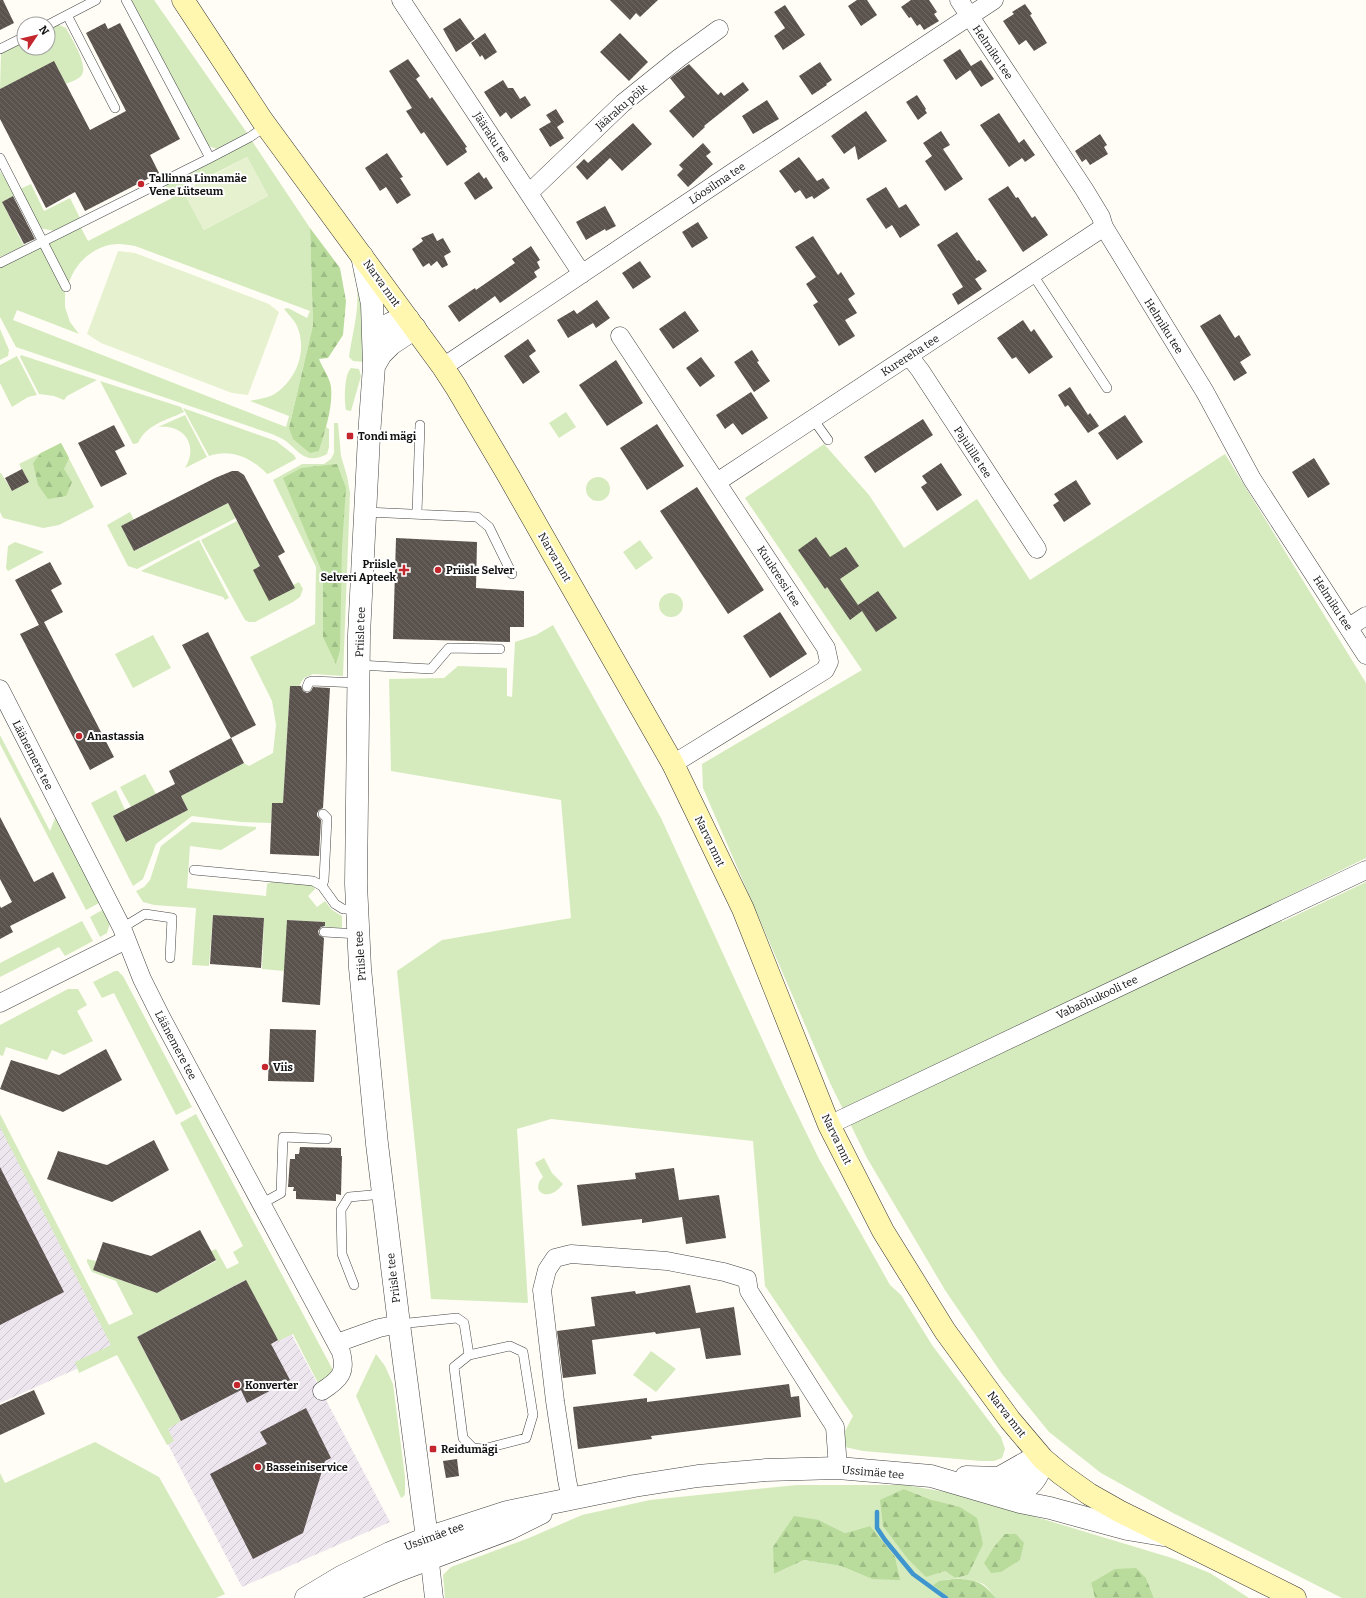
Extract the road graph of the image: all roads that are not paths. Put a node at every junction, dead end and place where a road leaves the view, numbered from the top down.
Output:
1 (96, 0) edge
2 (126, 0) edge
3 (172, 0) edge
4 (183, 0) edge
5 (402, 0) edge
6 (959, 0) edge
7 (994, 0) edge
8 (67, 15) junction
9 (969, 16) junction
10 (56, 21) edge
11 (719, 29) dead end
12 (16, 41) edge
13 (0, 49) edge
14 (115, 108) dead end
15 (264, 123) junction
16 (0, 158) edge
17 (210, 158) junction
18 (528, 193) junction
19 (1104, 227) junction
20 (42, 241) junction
21 (362, 256) junction
22 (0, 263) edge
23 (582, 274) junction
24 (1033, 275) junction
25 (66, 287) dead end
26 (412, 324) junction
27 (620, 336) dead end
28 (373, 338) junction
29 (909, 356) junction
30 (374, 366) junction
31 (443, 367) junction
32 (1107, 388) dead end
33 (813, 419) junction
34 (420, 425) dead end
35 (828, 440) dead end
36 (717, 482) junction
37 (366, 512) junction
38 (417, 513) junction
39 (1037, 549) dead end
40 (512, 574) dead end
41 (1366, 616) edge
42 (1349, 627) junction
43 (500, 650) dead end
44 (1366, 655) edge
45 (359, 674) junction
46 (307, 687) dead end
47 (0, 689) edge
48 (673, 764) junction
49 (323, 814) dead end
50 (194, 870) dead end
51 (1366, 870) edge
52 (322, 886) junction
53 (357, 909) junction
54 (324, 932) dead end
55 (124, 934) junction
56 (359, 934) junction
57 (170, 958) dead end
58 (0, 1003) edge
59 (829, 1125) junction
60 (327, 1138) dead end
61 (383, 1194) junction
62 (261, 1204) junction
63 (354, 1285) dead end
64 (398, 1324) junction
65 (337, 1343) junction
66 (469, 1355) junction
67 (322, 1391) dead end
68 (1010, 1420) junction
69 (1043, 1459) junction
70 (838, 1468) junction
71 (1014, 1471) junction
72 (931, 1476) junction
73 (990, 1492) junction
74 (572, 1499) junction
75 (1170, 1536) junction
76 (427, 1538) junction
77 (430, 1559) junction
78 (306, 1598) edge
79 (325, 1598) edge
80 (434, 1598) edge
81 (1295, 1598) edge

1 - 8 lane
2 - 17 lane
3 - 15 main road
4 - 15 main road, Narva mnt
5 - 18 street, Jääraku tee
6 - 9 street, Helmiku tee
7 - 9 street, Lõosilma tee
8 - 10 lane
8 - 14 lane
9 - 19 street, Helmiku tee
9 - 23 street, Lõosilma tee
11 - 18 street, Jääraku põik
12 - 13 lane
15 - 17 lane
15 - 21 main road, Narva mnt
16 - 20 lane
17 - 20 lane
18 - 23 street, Jääraku tee
19 - 24 street, Kurereha tee
19 - 42 street, Helmiku tee
20 - 22 lane
20 - 25 lane
21 - 26 main road, Narva mnt
21 - 28 street, Priisle tee
23 - 31 street, Lõosilma tee
24 - 29 street, Kurereha tee
24 - 32 lane
26 - 28 street
26 - 30 street
26 - 31 main road, Narva mnt
27 - 36 street, Kuukressi tee
28 - 30 street, Priisle tee
29 - 33 street, Kurereha tee
29 - 39 street, Pajulille tee
30 - 37 street, Priisle tee
31 - 48 main road, Narva mnt
33 - 35 lane
33 - 36 street, Kurereha tee
34 - 38 lane
36 - 48 street, Kuukressi tee
37 - 38 lane
37 - 45 street, Priisle tee
38 - 40 lane
41 - 42 street
42 - 44 street, Helmiku tee
43 - 45 lane
45 - 46 lane
45 - 53 street, Priisle tee
47 - 55 street, Läänemere tee
48 - 59 main road, Narva mnt
49 - 52 lane
50 - 52 lane
51 - 59 street, Vabaõhukooli tee
52 - 53 lane
53 - 56 street, Priisle tee
54 - 56 lane
55 - 57 lane
55 - 58 street
55 - 62 street, Läänemere tee
56 - 61 street, Priisle tee
59 - 68 main road, Narva mnt
60 - 62 lane
61 - 63 lane
61 - 64 street, Priisle tee
62 - 65 street, Läänemere tee
64 - 65 street
64 - 66 lane
64 - 76 street, Priisle tee
65 - 67 street, Läänemere tee
66 - 66 lane
68 - 69 main road, Narva mnt
68 - 71 street
69 - 71 street
69 - 73 street
69 - 75 main road, Narva mnt
70 - 72 street, Ussimäe tee
70 - 74 street, Ussimäe tee
70 - 74 street
71 - 72 street
72 - 73 street, Ussimäe tee
73 - 75 street, Ussimäe tee
74 - 76 street, Ussimäe tee
74 - 77 street, Ussimäe tee
75 - 81 main road, Narva mnt
76 - 77 street, Priisle tee
76 - 78 street, Ussimäe tee
77 - 79 street, Ussimäe tee
77 - 80 street, Priisle tee

